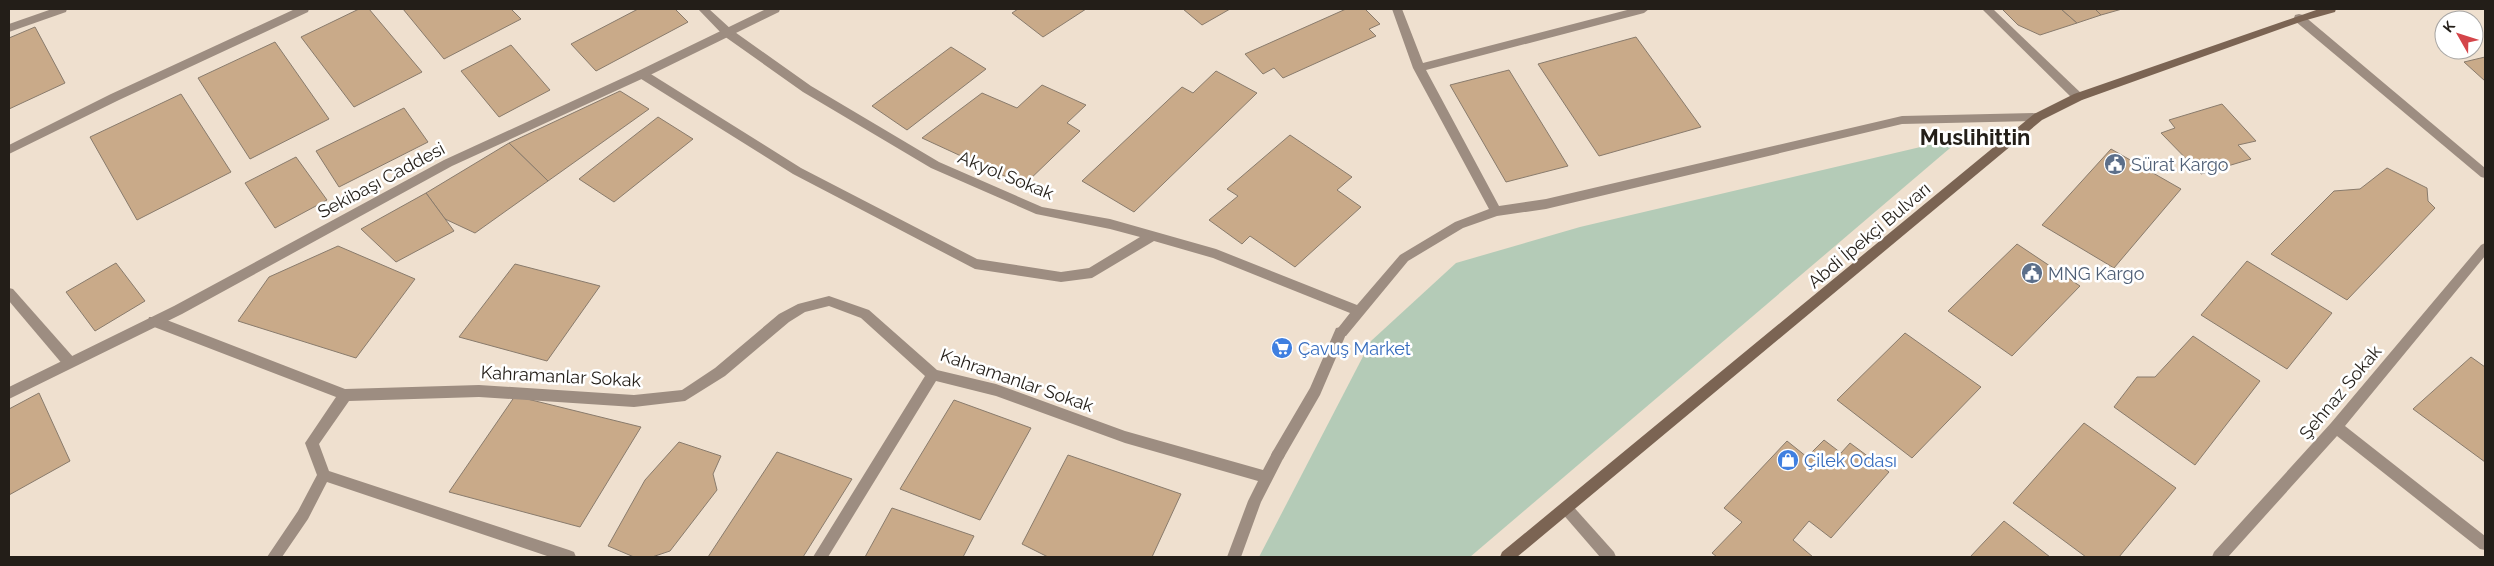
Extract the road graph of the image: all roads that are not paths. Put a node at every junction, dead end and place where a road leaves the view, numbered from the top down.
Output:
1 (62, 9) edge
2 (304, 9) edge
3 (703, 9) edge
4 (775, 9) edge
5 (1398, 9) edge
6 (1644, 9) edge
7 (1987, 9) edge
8 (2331, 9) edge
9 (2298, 18) junction
10 (9, 28) edge
11 (728, 33) junction
12 (1420, 68) junction
13 (642, 74) junction
14 (2078, 97) junction
15 (2038, 117) junction
16 (9, 150) edge
17 (2485, 174) edge
18 (1496, 211) junction
19 (1154, 236) junction
20 (2485, 248) edge
21 (9, 293) edge
22 (1359, 311) junction
23 (154, 321) junction
24 (69, 362) junction
25 (933, 375) junction
26 (9, 393) edge
27 (345, 395) junction
28 (2336, 427) junction
29 (324, 475) junction
30 (1268, 478) junction
31 (1566, 508) junction
32 (2485, 544) edge
33 (274, 557) edge
34 (569, 557) edge
35 (820, 557) edge
36 (1234, 557) edge
37 (1507, 557) edge
38 (1609, 557) edge
39 (2219, 557) edge

1 - 10 street
2 - 16 street
3 - 11 street, Akyol Sokak
4 - 11 street, Sekibaşı Caddesi
5 - 12 street
6 - 12 street
7 - 14 street
8 - 9 main road, Abdi İpekçi Bulvarı
9 - 14 main road, Abdi İpekçi Bulvarı
9 - 17 street
11 - 13 street, Sekibaşı Caddesi
11 - 19 street, Akyol Sokak
12 - 18 street
13 - 19 street
13 - 23 street, Sekibaşı Caddesi
14 - 15 main road, Abdi İpekçi Bulvarı
15 - 18 street
15 - 31 main road, Abdi İpekçi Bulvarı
18 - 22 street
19 - 22 street, Akyol Sokak
20 - 28 street, Şehnaz Sokak
21 - 24 street
22 - 30 street
23 - 24 street, Sekibaşı Caddesi
23 - 27 street, Kahramanlar Sokak
24 - 26 street, Sekibaşı Caddesi
25 - 27 street, Kahramanlar Sokak
25 - 30 street, Kahramanlar Sokak
25 - 35 street
27 - 29 street
28 - 32 street
28 - 39 street, Şehnaz Sokak
29 - 33 street
29 - 34 street
30 - 36 street
31 - 37 main road, Abdi İpekçi Bulvarı
31 - 38 street

